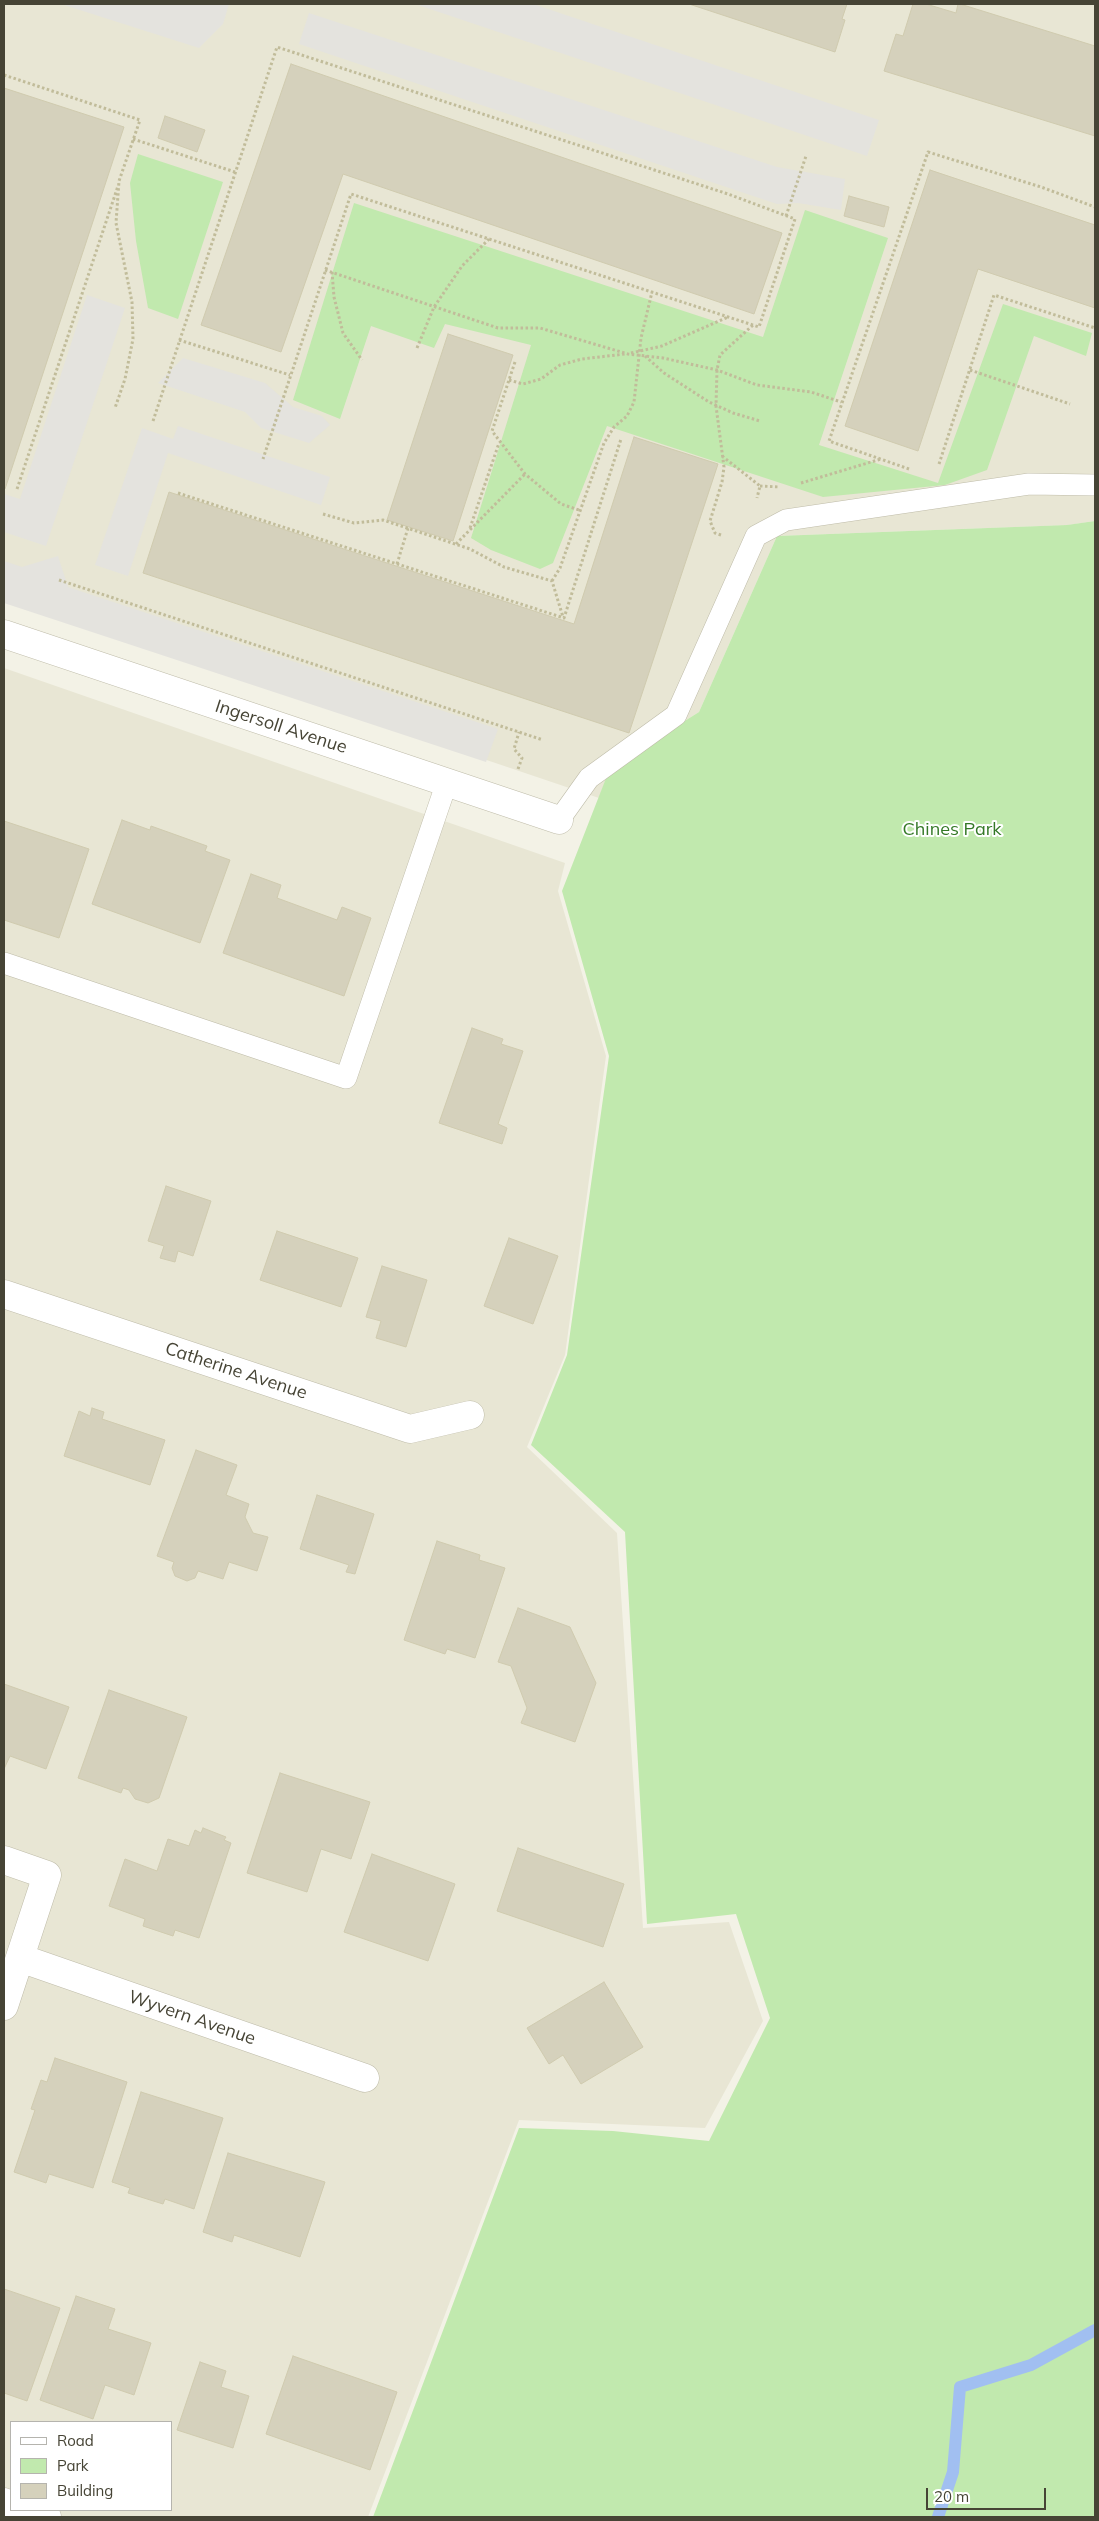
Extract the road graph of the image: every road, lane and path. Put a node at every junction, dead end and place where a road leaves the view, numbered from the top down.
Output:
1 (4, 75) edge
2 (133, 139) junction
3 (806, 156) dead end
4 (235, 172) junction
5 (119, 181) junction
6 (1095, 207) edge
7 (786, 216) junction
8 (489, 239) junction
9 (325, 270) junction
10 (332, 272) junction
11 (652, 292) junction
12 (434, 307) junction
13 (729, 317) junction
14 (753, 325) junction
15 (1095, 328) edge
16 (179, 340) junction
17 (417, 348) dead end
18 (639, 353) junction
19 (628, 354) junction
20 (644, 356) junction
21 (362, 360) dead end
22 (514, 362) dead end
23 (718, 370) junction
24 (970, 370) junction
25 (290, 375) junction
26 (508, 380) junction
27 (841, 402) junction
28 (1070, 404) dead end
29 (716, 406) junction
30 (115, 408) dead end
31 (760, 420) dead end
32 (153, 421) dead end
33 (621, 439) dead end
34 (499, 443) junction
35 (722, 455) junction
36 (263, 459) dead end
37 (881, 459) junction
38 (938, 468) dead end
39 (917, 471) dead end
40 (525, 474) junction
41 (794, 485) dead end
42 (1095, 485) edge
43 (760, 486) junction
44 (787, 486) dead end
45 (17, 489) dead end
46 (178, 493) dead end
47 (579, 510) junction
48 (323, 514) dead end
49 (408, 528) junction
50 (470, 529) junction
51 (747, 543) junction
52 (456, 544) junction
53 (397, 564) junction
54 (59, 580) dead end
55 (552, 581) junction
56 (564, 618) junction
57 (4, 634) edge
58 (519, 732) junction
59 (544, 740) dead end
60 (522, 758) dead end
61 (447, 782) junction
62 (559, 820) joint
63 (4, 963) edge
64 (4, 1294) edge
65 (470, 1415) dead end
66 (4, 1860) edge
67 (20, 1958) junction
68 (4, 2006) edge
69 (365, 2078) dead end
70 (29, 2511) edge
71 (47, 2517) edge

1 - 2 path
2 - 4 path
2 - 5 path
3 - 7 path
4 - 7 path
4 - 16 path
5 - 30 path
5 - 45 path
6 - 27 path
7 - 14 path
8 - 9 path
8 - 11 path
8 - 12 path
9 - 10 path
9 - 25 path
10 - 12 path
10 - 21 path
11 - 13 path
11 - 18 path
12 - 17 path
12 - 19 path
13 - 14 path
13 - 18 path
14 - 23 path
15 - 24 path
16 - 25 path
16 - 32 path
18 - 19 path
18 - 20 path
18 - 47 path
19 - 26 path
20 - 23 path
20 - 29 path
22 - 26 path
23 - 27 path
23 - 29 path
24 - 28 path
24 - 38 path
25 - 36 path
26 - 34 path
27 - 37 path
29 - 31 path
29 - 35 path
33 - 56 path
34 - 40 path
34 - 50 path
35 - 43 path
35 - 51 path
37 - 39 path
37 - 41 path
40 - 47 path
40 - 50 path
42 - 51 lane
43 - 44 path
43 - 51 path
46 - 53 path
47 - 55 path
48 - 49 path
49 - 52 path
49 - 53 path
50 - 52 path
51 - 62 lane
52 - 55 path
53 - 56 path
54 - 58 path
55 - 56 path
57 - 61 street, Ingersoll Avenue
58 - 59 path
58 - 60 path
61 - 62 street, Ingersoll Avenue
61 - 63 lane
64 - 65 street, Catherine Avenue
66 - 67 street
67 - 68 street
67 - 69 street, Wyvern Avenue
70 - 71 street

